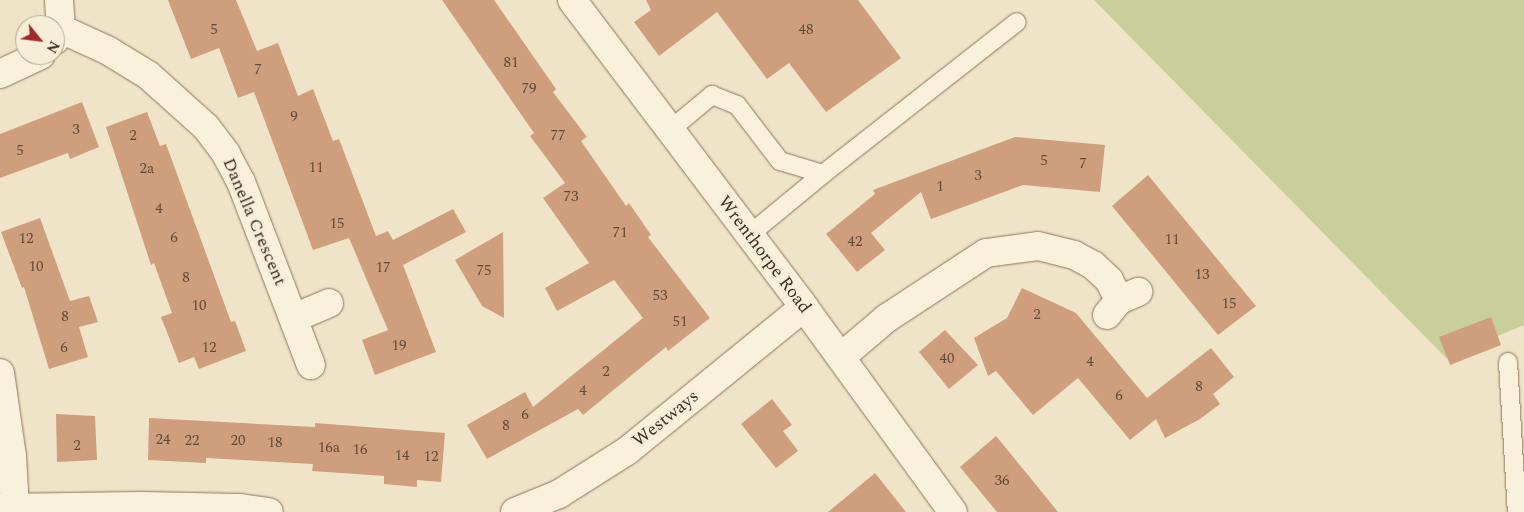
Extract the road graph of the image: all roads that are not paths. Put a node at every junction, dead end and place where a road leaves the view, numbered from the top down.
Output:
1 (59, 0) edge
2 (572, 0) edge
3 (59, 15) edge
4 (1017, 22) dead end
5 (65, 37) edge
6 (19, 65) edge
7 (0, 74) edge
8 (670, 130) junction
9 (823, 174) junction
10 (749, 234) junction
11 (1121, 302) dead end
12 (329, 303) dead end
13 (804, 307) junction
14 (294, 318) junction
15 (841, 357) junction
16 (1508, 362) dead end
17 (311, 366) dead end
18 (0, 374) edge
19 (7, 508) edge
20 (269, 512) edge
21 (515, 512) edge
22 (953, 512) edge
23 (1517, 512) edge

1 - 3 street
2 - 8 street, Wrenthorpe Road
4 - 9 lane
5 - 14 street, Danella Crescent
6 - 7 street
8 - 9 lane
8 - 10 street, Wrenthorpe Road
9 - 10 lane
10 - 13 street, Wrenthorpe Road
11 - 15 street
12 - 14 street
13 - 15 street, Wrenthorpe Road
13 - 21 street, Westways
14 - 17 street, Danella Crescent
15 - 22 street, Wrenthorpe Road
16 - 23 lane
18 - 19 street
19 - 20 street

